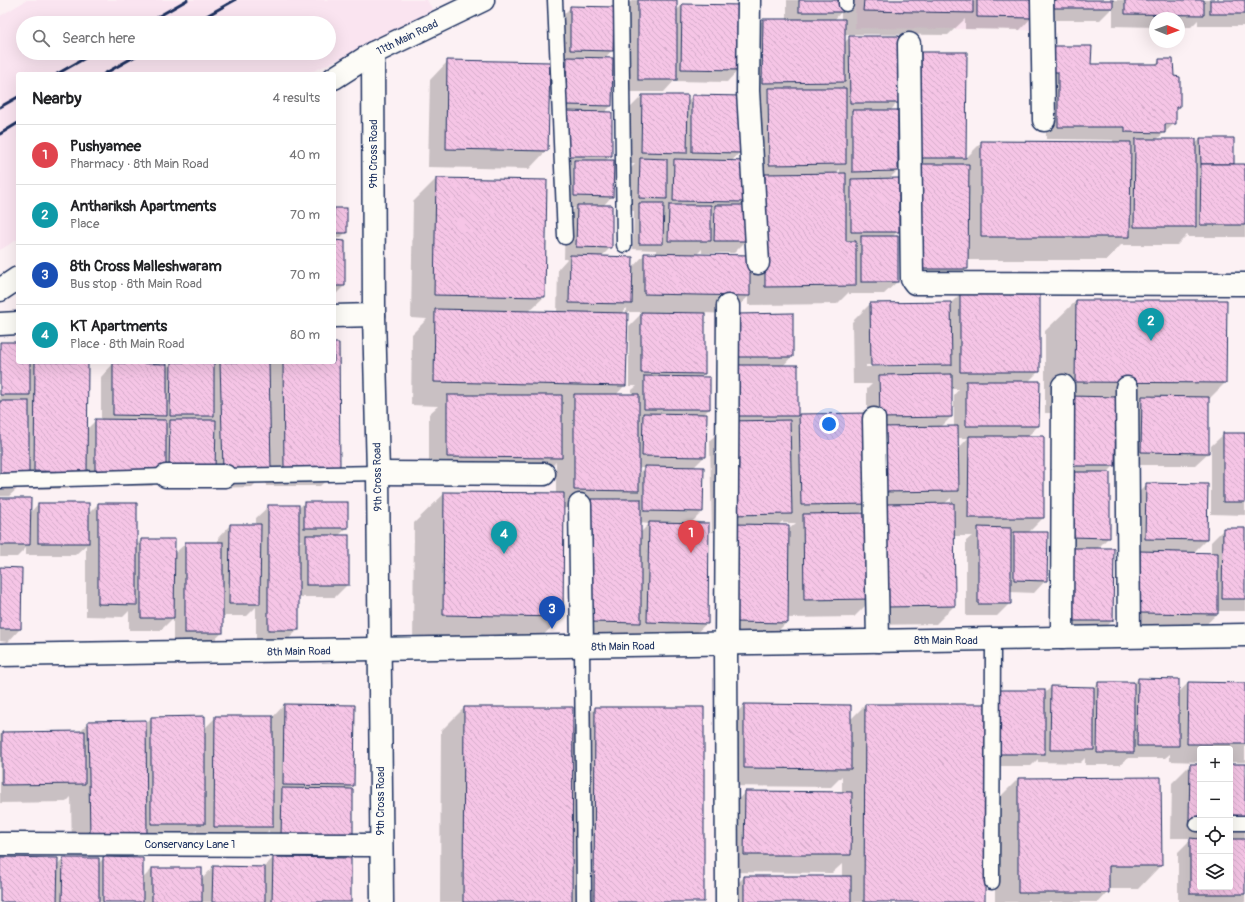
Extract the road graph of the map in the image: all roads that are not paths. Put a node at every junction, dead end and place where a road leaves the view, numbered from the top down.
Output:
1 (483, 0) edge
2 (555, 0) edge
3 (621, 0) edge
4 (749, 0) edge
5 (1042, 0) edge
6 (909, 44) dead end
7 (373, 53) junction
8 (336, 77) edge
9 (1044, 120) dead end
10 (565, 237) dead end
11 (624, 245) dead end
12 (758, 263) dead end
13 (16, 279) edge
14 (1245, 284) edge
15 (0, 290) edge
16 (728, 306) dead end
17 (374, 315) junction
18 (336, 316) edge
19 (16, 323) edge
20 (0, 324) edge
21 (1063, 386) dead end
22 (1127, 388) dead end
23 (874, 419) dead end
24 (378, 473) junction
25 (544, 474) dead end
26 (166, 476) joint
27 (225, 476) joint
28 (0, 481) edge
29 (580, 504) dead end
30 (1245, 635) edge
31 (1129, 636) junction
32 (1062, 638) junction
33 (993, 640) junction
34 (878, 641) junction
35 (726, 644) junction
36 (582, 647) junction
37 (379, 650) junction
38 (0, 655) edge
39 (1233, 823) edge
40 (1245, 823) edge
41 (0, 844) edge
42 (380, 845) junction
43 (992, 882) dead end
44 (382, 902) edge
45 (584, 902) edge
46 (727, 902) edge

1 - 7 street, 11th Main Road
2 - 10 lane
3 - 11 lane
4 - 12 street
5 - 9 street
6 - 14 street
7 - 8 street, 11th Main Road
7 - 17 street, 9th Cross Road
13 - 15 street
16 - 35 street
17 - 18 street
17 - 24 street, 9th Cross Road
19 - 20 street
21 - 32 street
22 - 31 street
23 - 34 street
24 - 25 street
24 - 27 lane
24 - 37 street, 9th Cross Road
26 - 27 street
26 - 28 lane
29 - 36 street
30 - 31 street, 8th Main Road
31 - 32 street, 8th Main Road
32 - 33 street, 8th Main Road
33 - 34 street, 8th Main Road
33 - 43 lane
34 - 35 street, 8th Main Road
35 - 36 street, 8th Main Road
35 - 46 street
36 - 37 street, 8th Main Road
36 - 45 lane
37 - 38 street, 8th Main Road
37 - 42 street, 9th Cross Road
39 - 40 lane
41 - 42 street, Conservancy Lane 1
42 - 44 street, 9th Cross Road

